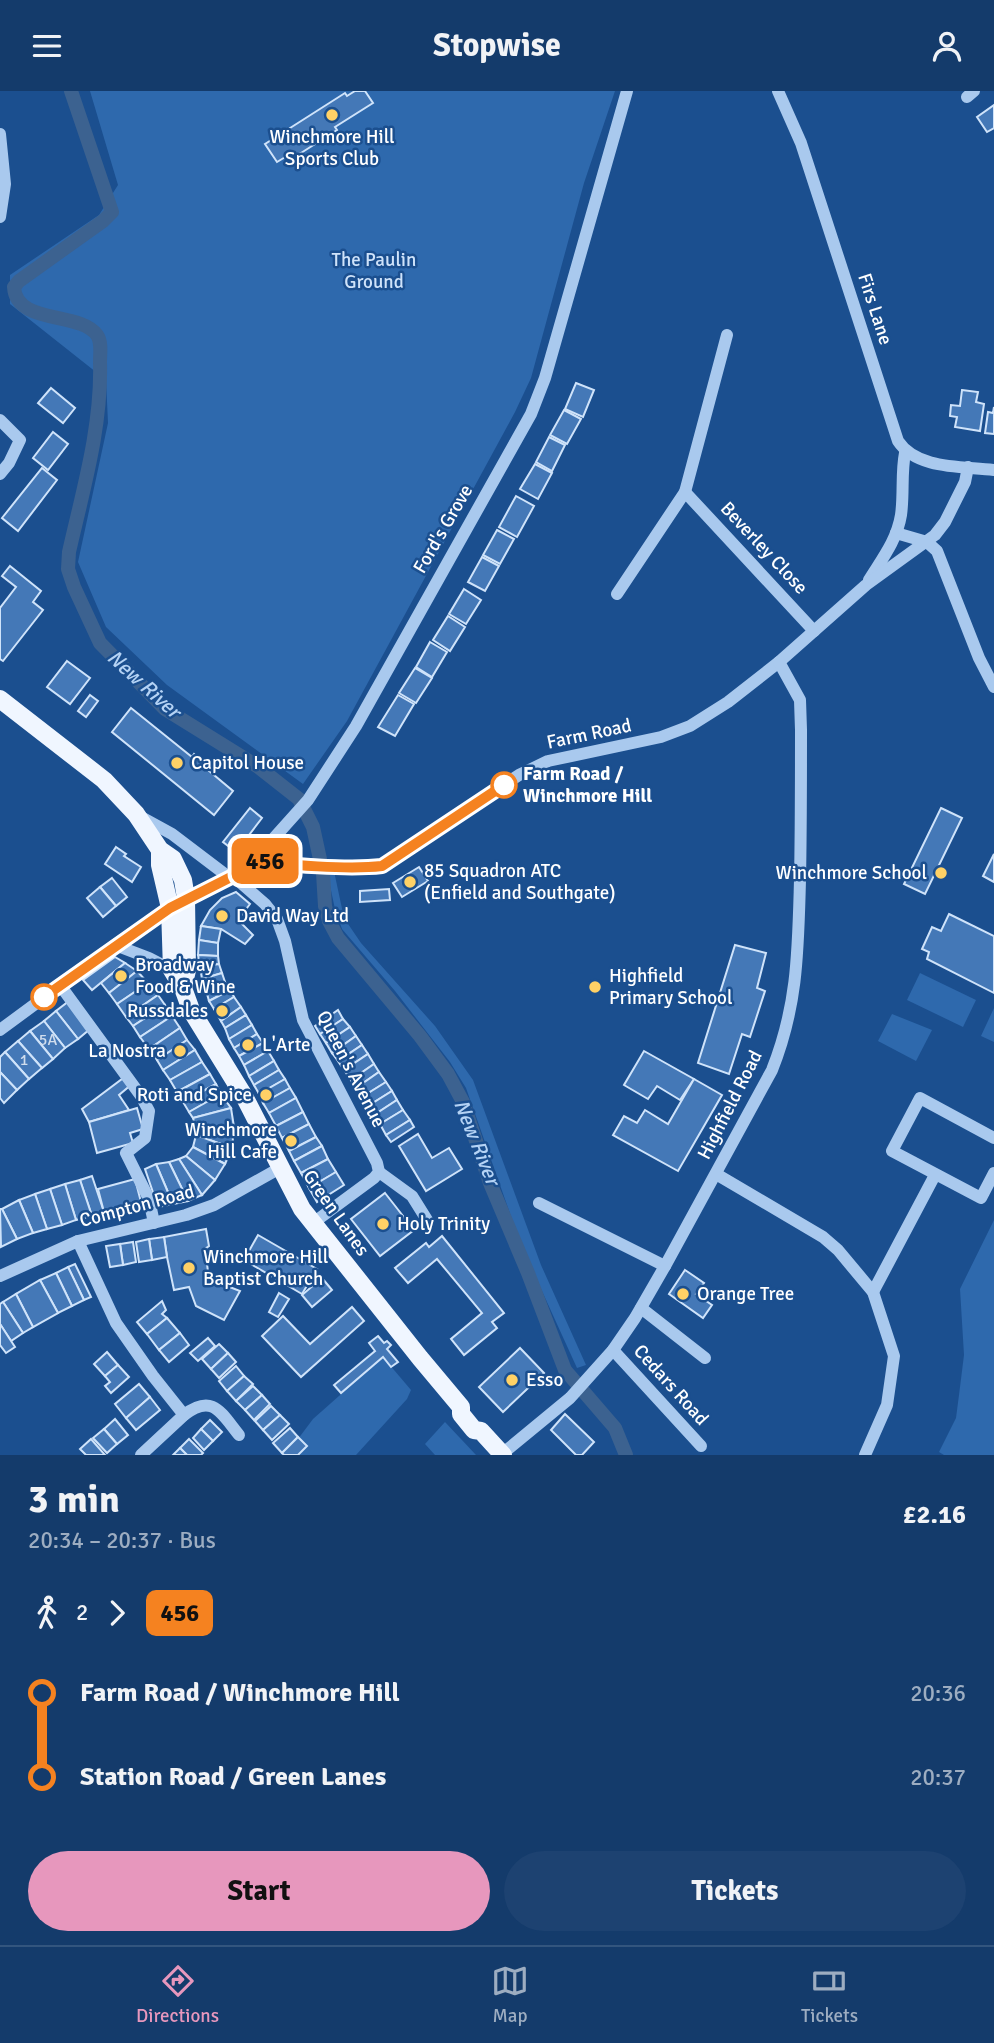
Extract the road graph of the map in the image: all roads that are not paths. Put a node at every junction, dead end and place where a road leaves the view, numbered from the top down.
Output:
1 (627, 91) edge
2 (778, 91) edge
3 (0, 134) edge
4 (0, 217) edge
5 (727, 335) dead end
6 (0, 420) edge
7 (905, 453) junction
8 (968, 467) junction
9 (994, 470) edge
10 (0, 474) edge
11 (685, 492) junction
12 (896, 533) junction
13 (927, 542) junction
14 (866, 585) junction
15 (617, 594) dead end
16 (814, 631) junction
17 (779, 662) junction
18 (994, 687) edge
19 (0, 699) edge
20 (136, 814) junction
21 (160, 851) junction
22 (257, 857) junction
23 (231, 877) junction
24 (186, 898) junction
25 (170, 908) junction
26 (115, 945) junction
27 (172, 970) junction
28 (60, 985) junction
29 (183, 988) junction
30 (1, 1028) edge
31 (994, 1138) edge
32 (280, 1168) junction
33 (379, 1172) junction
34 (994, 1173) edge
35 (716, 1174) junction
36 (935, 1175) junction
37 (539, 1203) dead end
38 (426, 1220) dead end
39 (155, 1223) junction
40 (313, 1223) junction
41 (78, 1241) junction
42 (665, 1266) junction
43 (0, 1276) edge
44 (873, 1291) junction
45 (641, 1308) junction
46 (613, 1350) junction
47 (705, 1358) dead end
48 (184, 1415) junction
49 (239, 1435) dead end
50 (701, 1445) dead end
51 (141, 1455) edge
52 (502, 1455) edge
53 (864, 1455) edge

1 - 22 street, Ford's Grove
2 - 7 street, Firs Lane
3 - 4 street
5 - 11 street
6 - 10 street
7 - 8 street
7 - 12 street, Farm Road
8 - 9 street
8 - 13 street, Farm Road
11 - 15 street
11 - 16 street, Beverley Close
12 - 13 street
12 - 14 street, Farm Road
13 - 14 street, Farm Road
13 - 18 street
14 - 16 street, Farm Road
16 - 17 street, Farm Road
17 - 22 street, Farm Road
17 - 35 street, Highfield Road
19 - 20 main road, Green Lanes
20 - 21 main road, Green Lanes
20 - 23 street, Queen's Avenue
21 - 24 main road, Green Lanes
21 - 25 main road, Green Lanes
22 - 23 street, Ford's Grove
23 - 24 street, Ford's Grove
23 - 33 street, Queen's Avenue
24 - 25 street, Ford's Grove
24 - 29 main road, Green Lanes
25 - 26 street, Ford's Grove
25 - 27 main road, Green Lanes
26 - 27 street
26 - 28 street, Ford's Grove
27 - 29 main road, Green Lanes
28 - 30 street, Ford's Grove
28 - 39 street
29 - 32 main road, Green Lanes
31 - 36 street
32 - 39 street, Compton Road
32 - 40 main road, Green Lanes
33 - 38 street
33 - 40 street
34 - 36 street
35 - 42 street, Highfield Road
35 - 44 street
36 - 44 street
37 - 42 street
39 - 41 street, Compton Road
40 - 52 main road, Green Lanes
41 - 43 street, Compton Road
41 - 48 street
42 - 45 street, Highfield Road
44 - 53 street
45 - 46 street, Highfield Road
45 - 47 street
46 - 50 street, Cedars Road
46 - 52 street, Highfield Road
48 - 49 street
48 - 51 street

